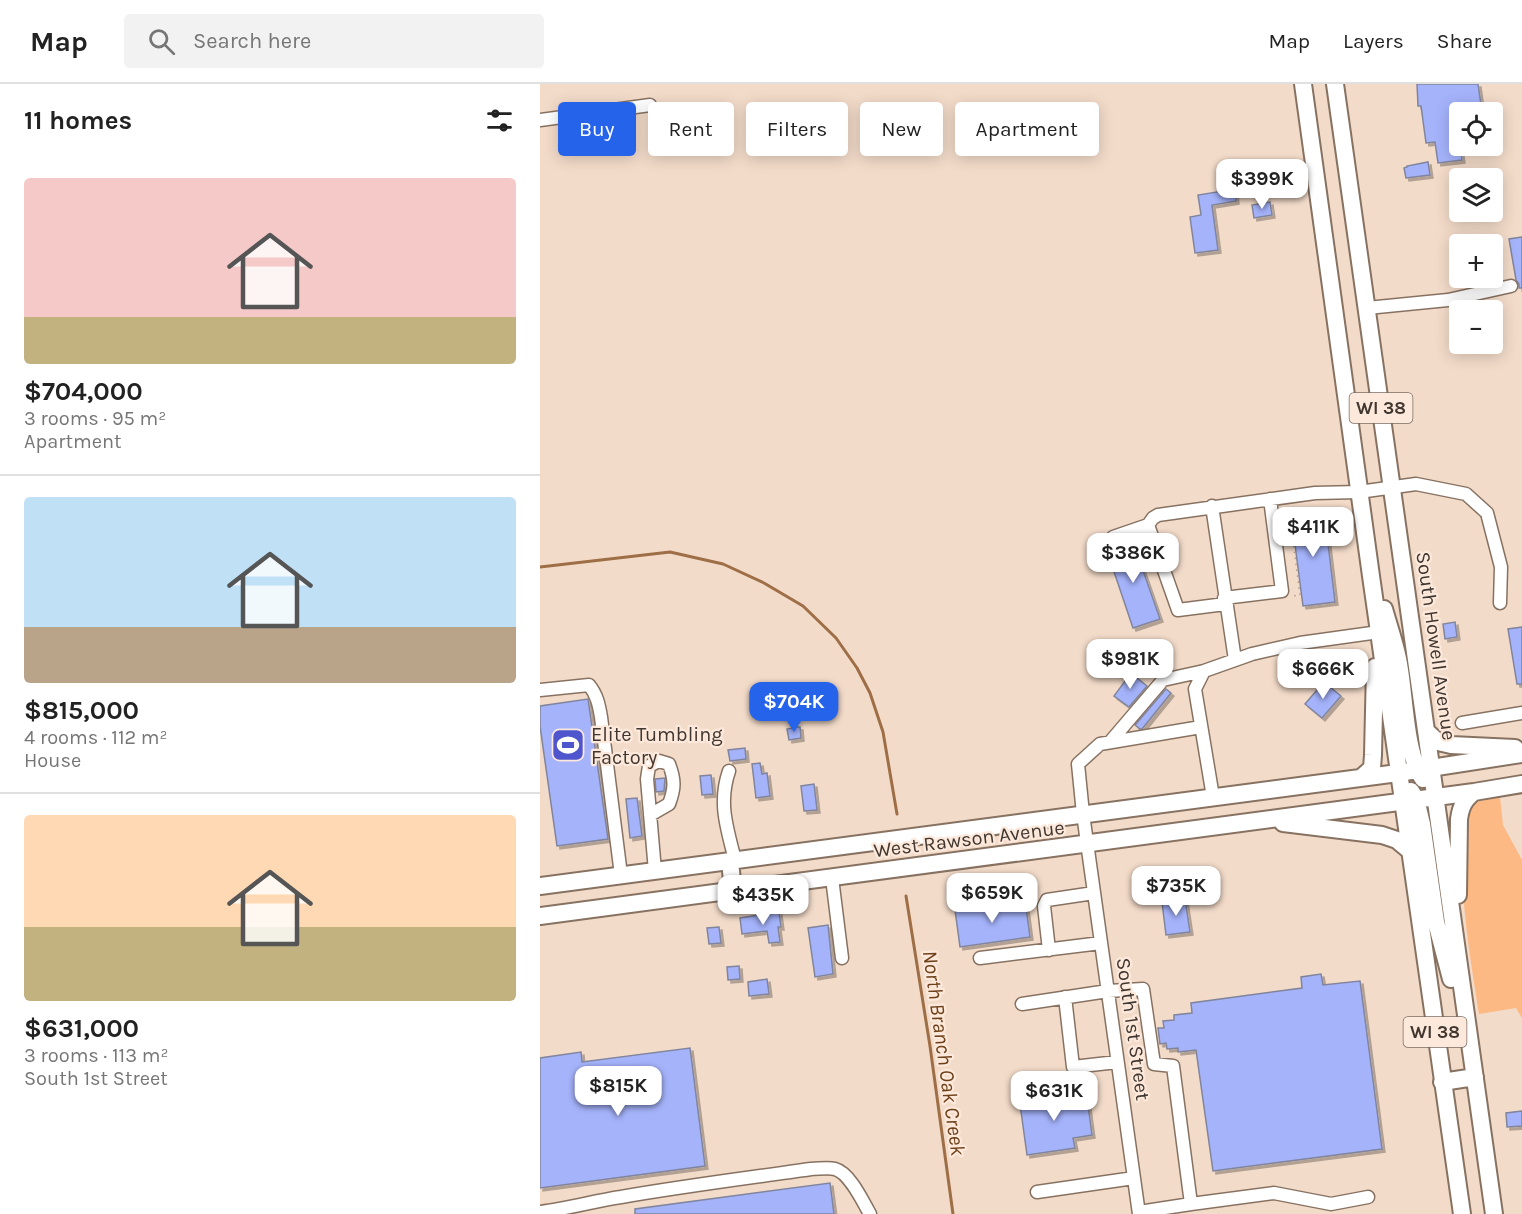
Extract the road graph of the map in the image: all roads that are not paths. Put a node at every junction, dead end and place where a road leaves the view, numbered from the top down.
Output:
1 (1303, 84) edge
2 (1335, 84) edge
3 (648, 105) edge
4 (540, 120) edge
5 (1511, 286) dead end
6 (1366, 308) junction
7 (1392, 487) junction
8 (1359, 492) junction
9 (1270, 499) junction
10 (1212, 506) junction
11 (1148, 525) junction
12 (1113, 537) dead end
13 (1366, 542) junction
14 (1225, 601) junction
15 (1500, 603) dead end
16 (1375, 632) junction
17 (1235, 660) junction
18 (1204, 671) junction
19 (540, 690) edge
20 (1522, 713) edge
21 (1462, 723) dead end
22 (1201, 727) junction
23 (1427, 732) junction
24 (1110, 742) junction
25 (1522, 748) edge
26 (1522, 754) edge
27 (1425, 770) junction
28 (729, 771) dead end
29 (1398, 773) junction
30 (1361, 778) junction
31 (1522, 784) edge
32 (1474, 792) junction
33 (1213, 797) junction
34 (1436, 797) junction
35 (1409, 800) junction
36 (1083, 814) junction
37 (650, 815) dead end
38 (1258, 820) junction
39 (1087, 844) junction
40 (1409, 850) junction
41 (732, 861) junction
42 (655, 871) junction
43 (621, 875) junction
44 (832, 878) junction
45 (540, 886) edge
46 (733, 891) junction
47 (1094, 893) junction
48 (540, 916) edge
49 (1101, 943) junction
50 (1049, 950) junction
51 (842, 958) dead end
52 (980, 958) dead end
53 (1457, 958) junction
54 (1108, 991) junction
55 (1065, 997) junction
56 (1022, 1004) dead end
57 (1467, 1023) junction
58 (1117, 1062) junction
59 (1475, 1077) junction
60 (1442, 1082) junction
61 (1134, 1178) junction
62 (1037, 1192) dead end
63 (1368, 1197) dead end
64 (1191, 1204) junction
65 (540, 1212) edge
66 (1139, 1213) edge
67 (870, 1214) edge
68 (1462, 1214) edge
69 (1494, 1214) edge

1 - 8 main road, WI 38
2 - 6 main road, South Howell Avenue / WI 38
3 - 4 street
5 - 6 street
6 - 7 main road, South Howell Avenue / WI 38
7 - 8 street
7 - 15 street
7 - 23 main road, South Howell Avenue / WI 38
8 - 9 street
8 - 13 main road, WI 38
9 - 10 street
9 - 14 street
10 - 11 street
10 - 14 street
11 - 12 street
11 - 14 street
13 - 16 main road, WI 38
13 - 27 main road
14 - 17 street
16 - 17 street
16 - 29 main road, WI 38
16 - 30 main road
17 - 18 street
18 - 22 street
18 - 24 street
19 - 43 street
20 - 21 street
22 - 24 street
22 - 33 street
23 - 25 main road
23 - 27 main road, South Howell Avenue / WI 38
24 - 36 street, South 1st Street
26 - 27 main road, West Rawson Avenue
27 - 29 main road, West Rawson Avenue
27 - 34 main road, South Howell Avenue / WI 38
28 - 41 street
29 - 30 main road, West Rawson Avenue
29 - 35 main road, WI 38
30 - 33 main road, West Rawson Avenue
31 - 32 main road, West Rawson Avenue
32 - 34 main road, West Rawson Avenue
32 - 53 main road
33 - 36 main road, West Rawson Avenue
34 - 35 main road, West Rawson Avenue
34 - 53 main road, South Howell Avenue / WI 38
35 - 38 main road, West Rawson Avenue
35 - 40 main road, WI 38
35 - 57 main road
36 - 39 street, South 1st Street
36 - 41 main road, West Rawson Avenue
37 - 42 street
38 - 39 main road, West Rawson Avenue
38 - 40 main road
39 - 44 main road, West Rawson Avenue
39 - 47 street, South 1st Street
40 - 60 main road, WI 38
41 - 42 main road, West Rawson Avenue
41 - 46 main road
42 - 43 main road, West Rawson Avenue
43 - 45 main road, West Rawson Avenue
44 - 46 main road, West Rawson Avenue
44 - 51 street
46 - 48 main road, West Rawson Avenue
47 - 49 street, South 1st Street
47 - 50 street
49 - 50 street
49 - 54 street, South 1st Street
50 - 52 street
53 - 57 main road, South Howell Avenue / WI 38
54 - 55 street
54 - 58 street, South 1st Street
54 - 64 street
55 - 56 street
55 - 58 street
57 - 59 main road, South Howell Avenue / WI 38
58 - 61 street, South 1st Street
59 - 60 main road
59 - 69 main road, South Howell Avenue / WI 38
60 - 68 main road, WI 38
61 - 62 street
61 - 66 street, South 1st Street
63 - 64 street
64 - 66 street
65 - 67 street

